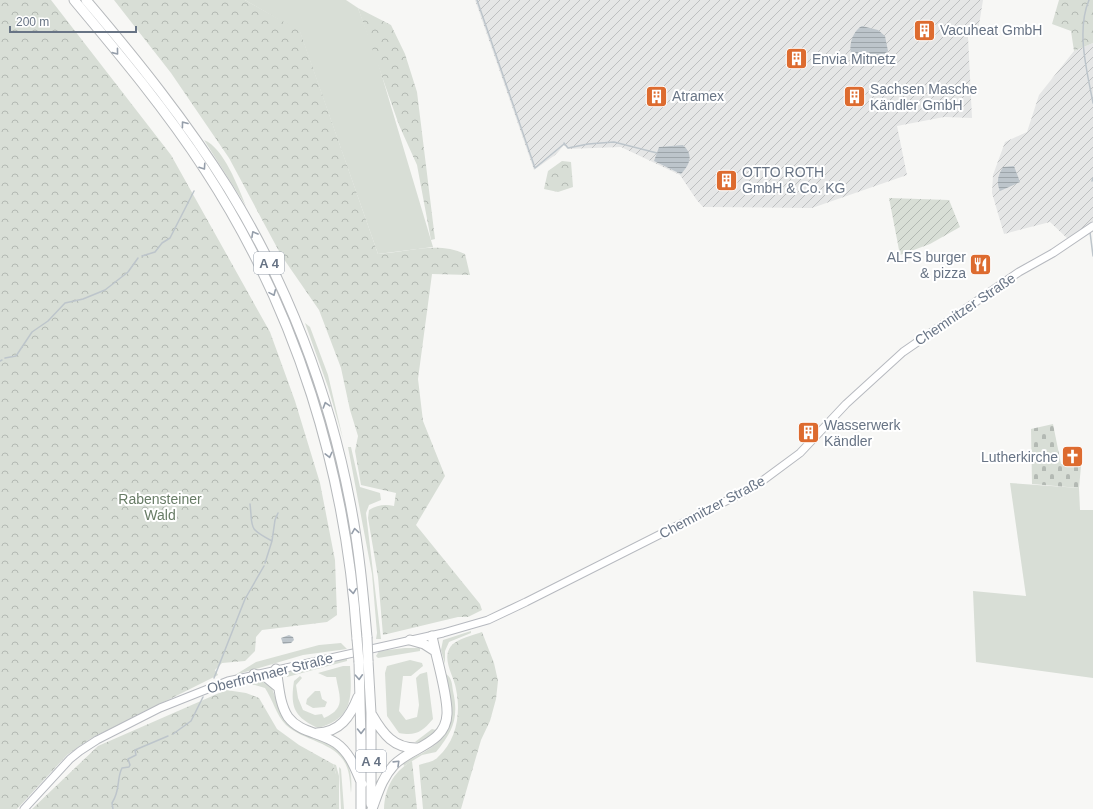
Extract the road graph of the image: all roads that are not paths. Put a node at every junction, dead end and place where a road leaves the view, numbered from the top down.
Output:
1 (74, 0) edge
2 (86, 0) edge
3 (1090, 228) edge
4 (432, 636) junction
5 (410, 640) junction
6 (385, 646) joint
7 (435, 651) junction
8 (363, 661) junction
9 (276, 669) junction
10 (254, 674) junction
11 (278, 686) junction
12 (360, 692) junction
13 (371, 713) junction
14 (312, 733) junction
15 (420, 747) junction
16 (362, 784) junction
17 (24, 809) edge
18 (361, 809) edge
19 (372, 809) edge

1 -> 8 highway, A 4, bridge
8 -> 2 highway, A 4, bridge
3 - 4 main road, Chemnitzer Straße
4 - 5 main road, Chemnitzer Straße
4 - 7 highway
5 - 6 main road, Chemnitzer Straße
5 - 7 highway
6 - 9 main road, Oberfrohnaer Straße
7 - 15 highway
8 -> 12 highway, A 4
8 - 13 highway, A 4
9 - 10 main road, Oberfrohnaer Straße
9 - 11 highway
10 - 11 highway
10 - 17 main road, Oberfrohnaer Straße
11 - 14 highway
12 - 14 highway
12 -> 16 highway, A 4
13 - 15 highway
13 - 19 highway, A 4
14 - 16 highway
19 -> 15 highway
16 - 18 highway, A 4

